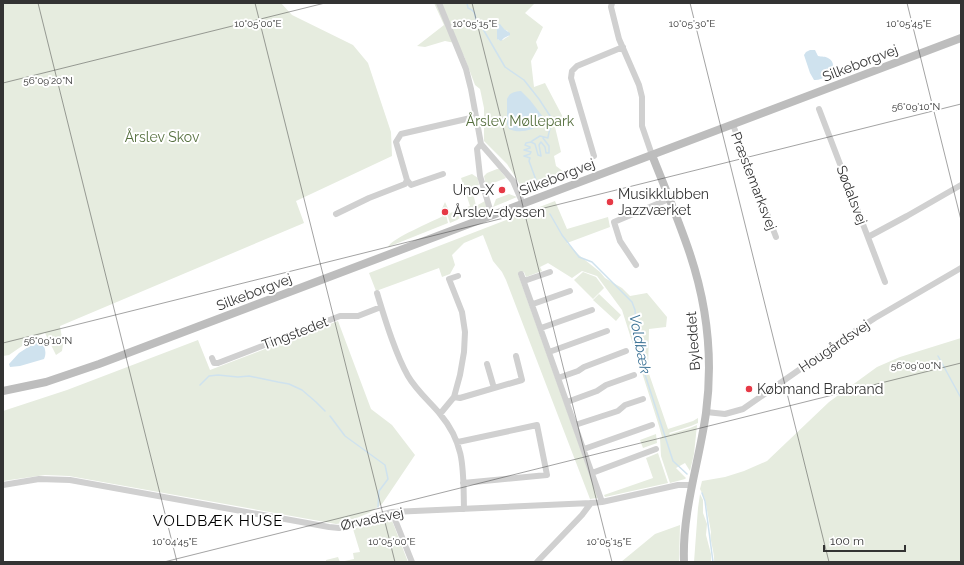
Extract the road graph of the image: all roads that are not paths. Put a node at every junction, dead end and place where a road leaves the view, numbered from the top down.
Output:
1 (439, 3) edge
2 (612, 3) edge
3 (961, 38) edge
4 (622, 47) junction
5 (819, 109) dead end
6 (475, 117) junction
7 (733, 125) junction
8 (481, 144) junction
9 (652, 155) junction
10 (594, 156) dead end
11 (443, 174) dead end
12 (407, 180) junction
13 (961, 184) edge
14 (669, 199) junction
15 (523, 204) junction
16 (336, 214) dead end
17 (492, 216) junction
18 (776, 237) dead end
19 (868, 237) junction
20 (636, 264) dead end
21 (961, 268) edge
22 (550, 272) dead end
23 (521, 274) dead end
24 (458, 276) dead end
25 (524, 281) junction
26 (885, 282) dead end
27 (570, 291) dead end
28 (377, 293) dead end
29 (533, 304) junction
30 (381, 307) junction
31 (592, 310) dead end
32 (541, 328) junction
33 (607, 331) dead end
34 (549, 352) junction
35 (626, 352) dead end
36 (516, 356) dead end
37 (212, 358) dead end
38 (487, 364) dead end
39 (634, 375) dead end
40 (558, 378) junction
41 (494, 388) junction
42 (3, 391) edge
43 (454, 397) junction
44 (644, 399) dead end
45 (567, 402) junction
46 (706, 412) junction
47 (440, 414) junction
48 (575, 425) junction
49 (652, 425) dead end
50 (458, 442) junction
51 (584, 449) junction
52 (656, 450) dead end
53 (592, 473) junction
54 (463, 483) junction
55 (3, 485) edge
56 (692, 485) junction
57 (602, 502) junction
58 (591, 503) junction
59 (464, 509) junction
60 (392, 512) junction
61 (412, 562) edge
62 (537, 562) edge
63 (684, 562) edge

1 - 6 street
2 - 4 street
3 - 7 main road, Silkeborgvej
4 - 9 street
4 - 10 street
5 - 19 street, Sødalsvej
6 - 8 street
6 - 12 street
7 - 9 main road, Silkeborgvej
7 - 18 street, Præstemarksvej
8 - 15 street
8 - 17 street
9 - 14 main road, Byleddet
9 - 15 main road, Silkeborgvej
11 - 12 street
12 - 16 street
13 - 19 street
14 - 20 street
14 - 46 main road, Byleddet
15 - 17 main road, Silkeborgvej
17 - 42 main road, Silkeborgvej
19 - 26 street, Sødalsvej
21 - 46 street, Hougårdsvej
22 - 25 street
23 - 25 street
24 - 43 street
25 - 29 street
27 - 29 street
28 - 30 street
29 - 32 street
30 - 37 street, Tingstedet
30 - 47 street
31 - 32 street
32 - 34 street
33 - 34 street
34 - 40 street
35 - 40 street
36 - 41 street
38 - 41 street
39 - 45 street
40 - 45 street
41 - 43 street
43 - 47 street
44 - 48 street
45 - 48 street
46 - 56 main road, Byleddet
47 - 50 street
48 - 51 street
49 - 51 street
50 - 54 street
50 - 54 street
51 - 53 street
52 - 53 street
53 - 57 street
54 - 59 street
55 - 60 street, Ørvadsvej
56 - 57 street, Ørvadsvej
56 - 63 main road, Byleddet
57 - 58 street, Ørvadsvej
58 - 59 street, Ørvadsvej
58 - 62 street
59 - 60 street, Ørvadsvej
60 - 61 street

